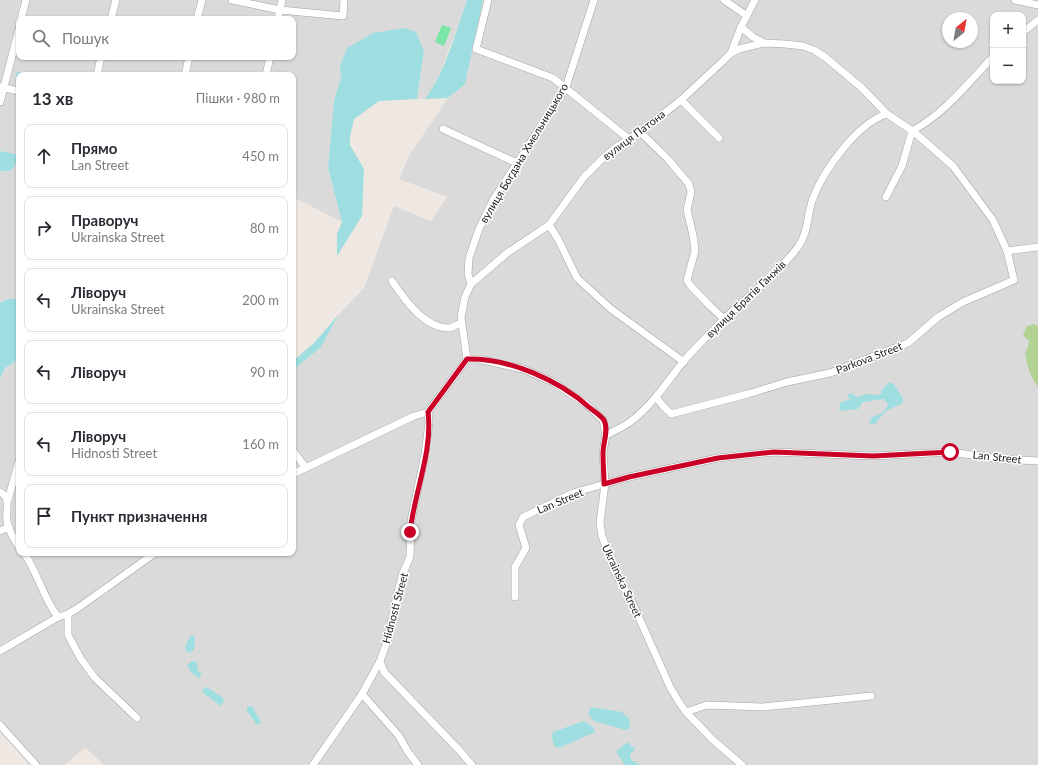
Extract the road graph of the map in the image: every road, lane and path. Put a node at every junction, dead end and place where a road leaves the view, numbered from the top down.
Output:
1 (26, 0) edge
2 (116, 0) edge
3 (202, 0) edge
4 (232, 0) edge
5 (282, 0) edge
6 (344, 0) edge
7 (488, 0) edge
8 (594, 0) edge
9 (724, 0) edge
10 (755, 0) edge
11 (1015, 0) edge
12 (1038, 5) edge
13 (280, 10) junction
14 (23, 16) edge
15 (112, 16) edge
16 (198, 16) edge
17 (279, 16) edge
18 (747, 16) junction
19 (1038, 20) edge
20 (741, 27) junction
21 (1026, 30) edge
22 (16, 38) edge
23 (764, 43) junction
24 (731, 53) junction
25 (100, 60) edge
26 (188, 60) edge
27 (269, 60) edge
28 (990, 60) edge
29 (98, 72) edge
30 (186, 72) edge
31 (267, 72) edge
32 (2, 87) edge
33 (566, 87) junction
34 (16, 90) edge
35 (681, 100) junction
36 (0, 102) edge
37 (887, 114) junction
38 (443, 129) dead end
39 (912, 131) junction
40 (640, 132) junction
41 (719, 138) dead end
42 (629, 139) junction
43 (517, 163) junction
44 (886, 196) dead end
45 (549, 225) junction
46 (1038, 247) edge
47 (1007, 251) junction
48 (392, 281) dead end
49 (471, 284) junction
50 (724, 318) junction
51 (461, 323) junction
52 (467, 359) junction
53 (684, 362) junction
54 (656, 397) junction
55 (428, 412) junction
56 (606, 435) junction
57 (296, 455) edge
58 (1038, 461) edge
59 (306, 468) junction
60 (16, 472) edge
61 (296, 473) edge
62 (604, 484) junction
63 (0, 492) edge
64 (8, 500) junction
65 (9, 527) junction
66 (0, 531) edge
67 (16, 543) edge
68 (26, 556) edge
69 (151, 556) edge
70 (515, 597) dead end
71 (68, 614) junction
72 (58, 617) junction
73 (0, 651) edge
74 (380, 661) junction
75 (362, 694) junction
76 (871, 696) dead end
77 (686, 712) junction
78 (136, 718) dead end
79 (0, 725) edge
80 (36, 765) edge
81 (313, 765) edge
82 (418, 765) edge
83 (472, 765) edge
84 (742, 765) edge

1 - 14 street
2 - 15 street
3 - 16 street
4 - 13 street
5 - 13 street
6 - 13 street
7 - 33 street
8 - 33 street, вулиця Богдана Хмельницького
9 - 18 street
10 - 18 street, вулиця Патона
11 - 12 street
13 - 17 street
18 - 20 street, вулиця Патона
19 - 21 street
20 - 23 street
20 - 24 street, вулиця Патона
22 - 32 street
23 - 24 street, вулиця Патона
23 - 37 street
24 - 35 street, вулиця Патона
25 - 29 street
26 - 30 street
27 - 31 street
28 - 39 street
32 - 34 street
32 - 36 street
33 - 42 street
33 - 43 street, вулиця Богдана Хмельницького
35 - 40 street, вулиця Патона
35 - 41 street
37 - 39 street
37 - 50 street, вулиця Братів Ганжів
38 - 43 street
39 - 44 street
39 - 47 street
40 - 42 street, вулиця Патона
40 - 50 street
42 - 45 street, вулиця Патона
43 - 49 street, вулиця Богдана Хмельницького
45 - 49 street, вулиця Патона
45 - 53 street
46 - 47 street
47 - 54 street, Parkova Street
48 - 51 street
49 - 51 street
50 - 53 street, вулиця Братів Ганжів
51 - 52 street
52 - 55 street
52 - 56 street, Ukrainska Street
53 - 54 street, вулиця Братів Ганжів
54 - 56 street, вулиця Братів Ганжів
55 - 59 street
55 - 74 street, Hidnosti Street
56 - 62 street, Ukrainska Street
57 - 59 street
58 - 62 street, Lan Street
59 - 61 street
60 - 64 street
62 - 70 street, Lan Street
62 - 77 street, Ukrainska Street
63 - 64 street
64 - 65 street
65 - 66 street
65 - 67 street
68 - 72 street
69 - 71 street
71 - 72 street
71 - 78 street
72 - 73 street
74 - 75 street, Hidnosti Street
74 - 83 street
75 - 81 street, Hidnosti Street
75 - 82 street
76 - 77 street
77 - 84 street, Ukrainska Street
79 - 80 street

